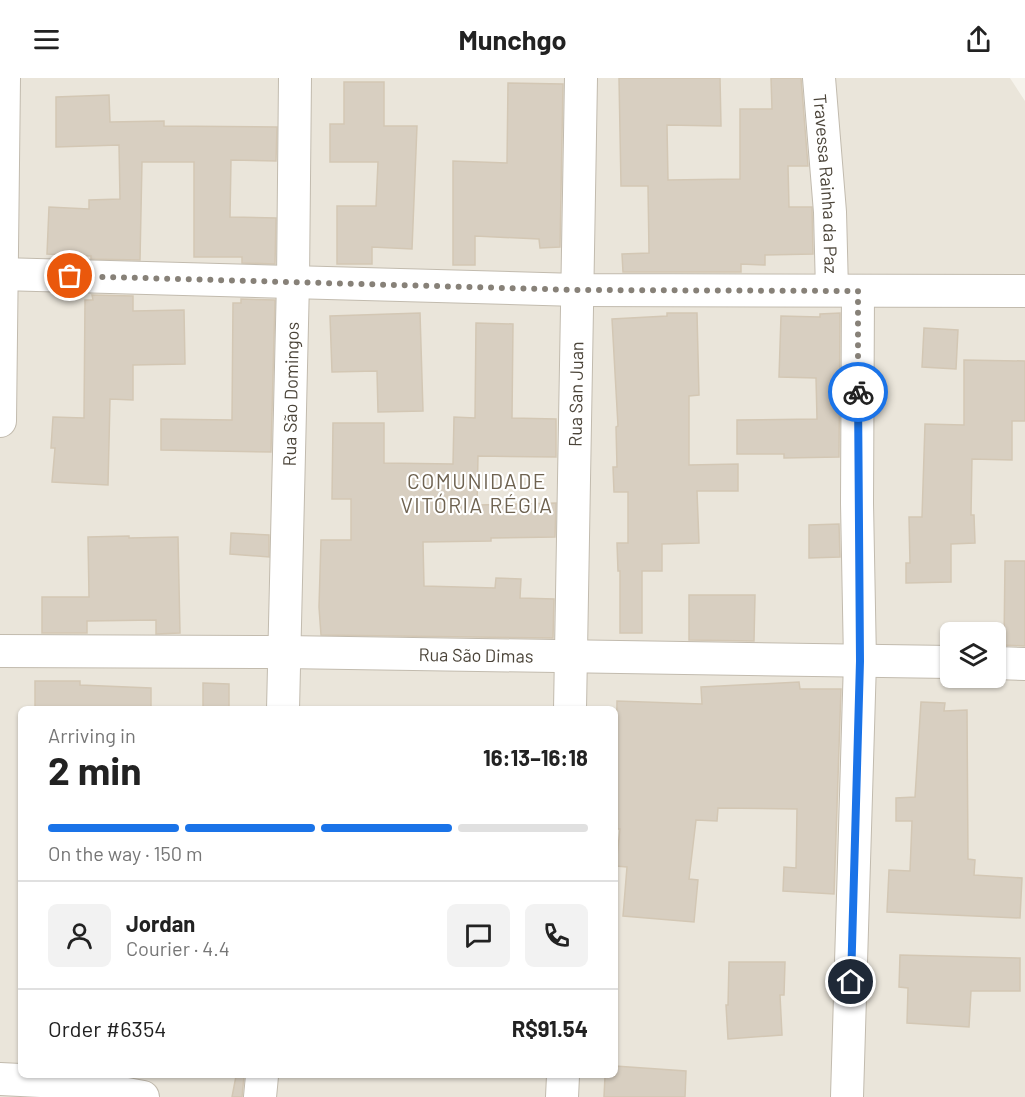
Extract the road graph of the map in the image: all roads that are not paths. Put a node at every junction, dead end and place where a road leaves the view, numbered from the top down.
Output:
1 (4, 78) edge
2 (295, 78) edge
3 (580, 78) edge
4 (819, 78) edge
5 (2, 274) edge
6 (293, 281) junction
7 (578, 290) junction
8 (845, 291) junction
9 (1025, 291) edge
10 (0, 421) edge
11 (0, 651) edge
12 (284, 652) junction
13 (571, 656) junction
14 (860, 661) junction
15 (940, 662) edge
16 (1006, 663) edge
17 (1025, 664) edge
18 (283, 706) edge
19 (570, 706) edge
20 (262, 1078) edge
21 (563, 1078) edge
22 (0, 1079) edge
23 (143, 1097) edge
24 (260, 1097) edge
25 (562, 1097) edge
26 (847, 1097) edge

1 - 5 street
2 - 6 street, Rua São Domingos
3 - 7 street, Rua San Juan
4 - 8 street, Travessa Rainha da Paz
5 - 6 street
5 - 10 street
6 - 7 street
6 - 12 street, Rua São Domingos
7 - 8 street
7 - 13 street, Rua San Juan
8 - 9 street
8 - 14 street, Travessa Rainha da Paz
11 - 12 street, Rua São Dimas
12 - 13 street, Rua São Dimas
12 - 18 street, Rua São Domingos
13 - 14 street, Rua São Dimas
13 - 19 street, Rua San Juan
14 - 15 street, Rua São Dimas
14 - 26 street, Travessa Rainha da Paz
16 - 17 street
20 - 24 street
21 - 25 street
22 - 23 street

